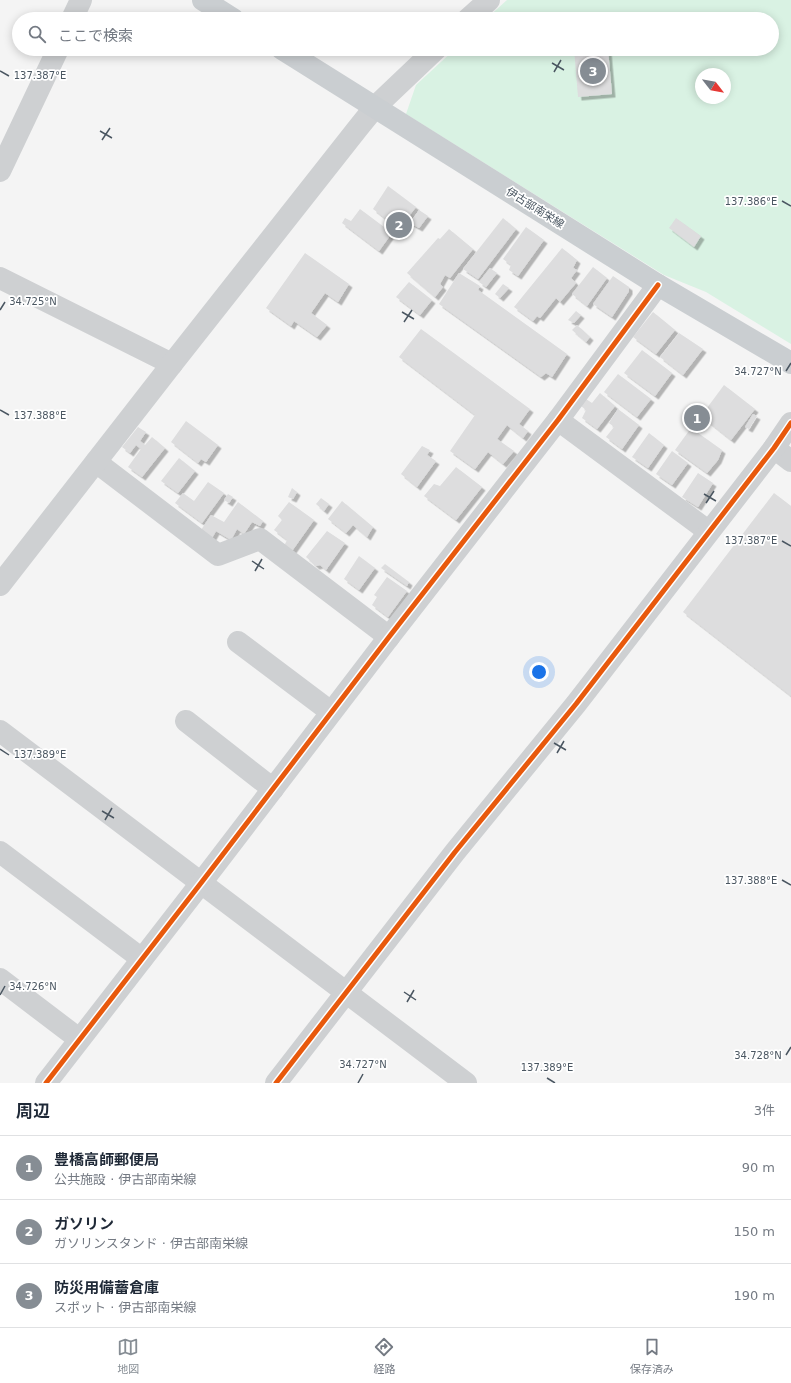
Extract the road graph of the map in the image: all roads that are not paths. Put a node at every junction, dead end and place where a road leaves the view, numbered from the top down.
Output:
1 (81, 0) edge
2 (203, 0) edge
3 (488, 0) edge
4 (75, 12) edge
5 (222, 12) edge
6 (475, 12) edge
7 (55, 56) edge
8 (293, 56) edge
9 (429, 56) edge
10 (375, 107) junction
11 (0, 171) edge
12 (0, 278) edge
13 (658, 285) junction
14 (791, 363) edge
15 (172, 364) junction
16 (558, 420) junction
17 (791, 423) edge
18 (774, 448) junction
19 (791, 461) edge
20 (96, 462) junction
21 (708, 531) junction
22 (0, 585) edge
23 (389, 637) junction
24 (238, 642) dead end
25 (332, 712) junction
26 (186, 721) dead end
27 (0, 731) edge
28 (273, 789) junction
29 (0, 852) edge
30 (201, 883) junction
31 (142, 959) junction
32 (0, 979) edge
33 (347, 992) junction
34 (79, 1039) junction
35 (46, 1083) edge
36 (276, 1083) edge
37 (466, 1083) edge

1 - 4 street
2 - 5 main road
3 - 6 street
7 - 11 street
8 - 10 main road, 伊古部南栄線
9 - 10 street
10 - 13 main road, 伊古部南栄線
10 - 15 street
12 - 15 street
13 - 14 main road, 伊古部南栄線
13 - 16 street
15 - 20 street
16 - 21 street
16 - 23 street
17 - 18 street
18 - 19 street
18 - 21 street
20 - 22 street
20 - 23 street
21 - 33 street
23 - 25 street
24 - 25 street
25 - 28 street
26 - 28 street
27 - 30 street
28 - 30 street
29 - 31 street
30 - 31 street
30 - 33 street
31 - 34 street
32 - 34 street
33 - 36 street
33 - 37 street
34 - 35 street

